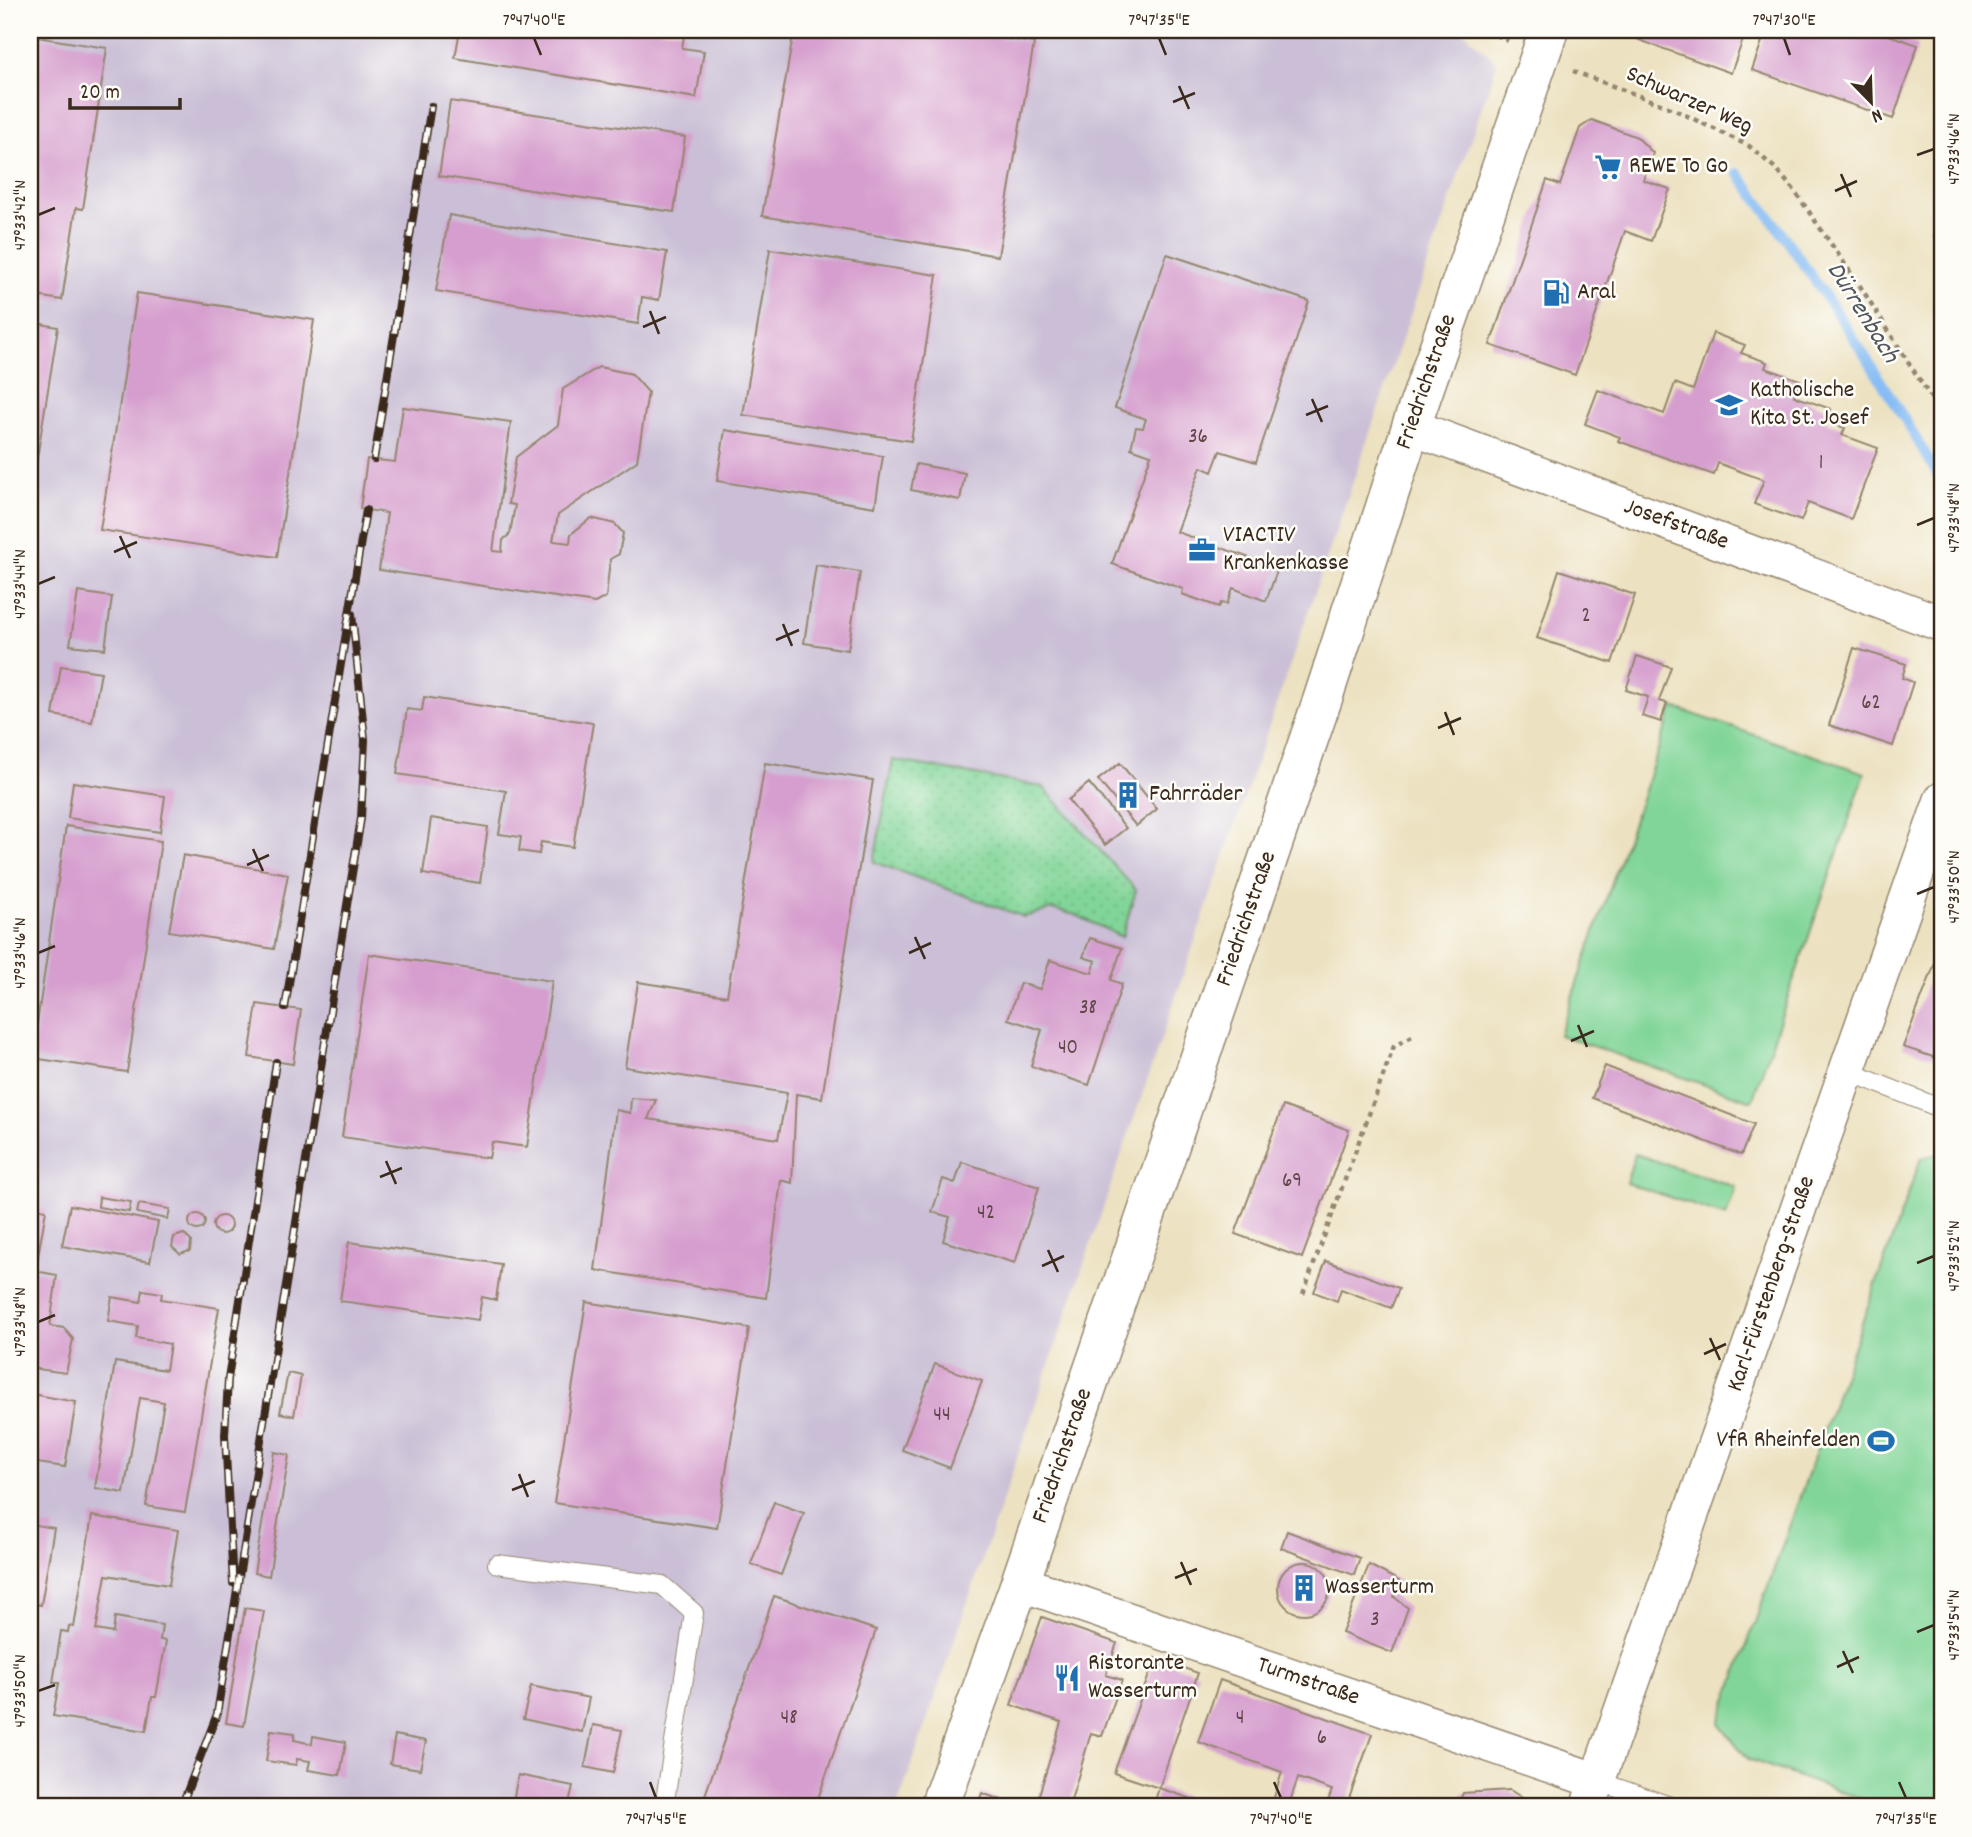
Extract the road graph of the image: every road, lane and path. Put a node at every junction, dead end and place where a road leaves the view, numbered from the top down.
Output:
1 (1544, 44) edge
2 (1942, 415) edge
3 (1411, 426) junction
4 (1942, 624) edge
5 (1942, 800) edge
6 (1414, 1035) dead end
7 (1847, 1071) junction
8 (1942, 1109) edge
9 (1303, 1294) dead end
10 (498, 1564) dead end
11 (1020, 1583) junction
12 (1592, 1794) edge
13 (664, 1807) edge
14 (939, 1807) edge
15 (1673, 1807) edge

1 - 2 path, Schwarzer Weg
1 - 3 main road, Friedrichstraße
3 - 4 street, Josefstraße
3 - 11 main road, Friedrichstraße
5 - 7 street, Karl-Fürstenberg-Straße
6 - 9 path
7 - 8 lane
7 - 12 street, Karl-Fürstenberg-Straße
10 - 13 lane
11 - 12 street, Turmstraße
11 - 14 main road, Friedrichstraße
12 - 15 lane

